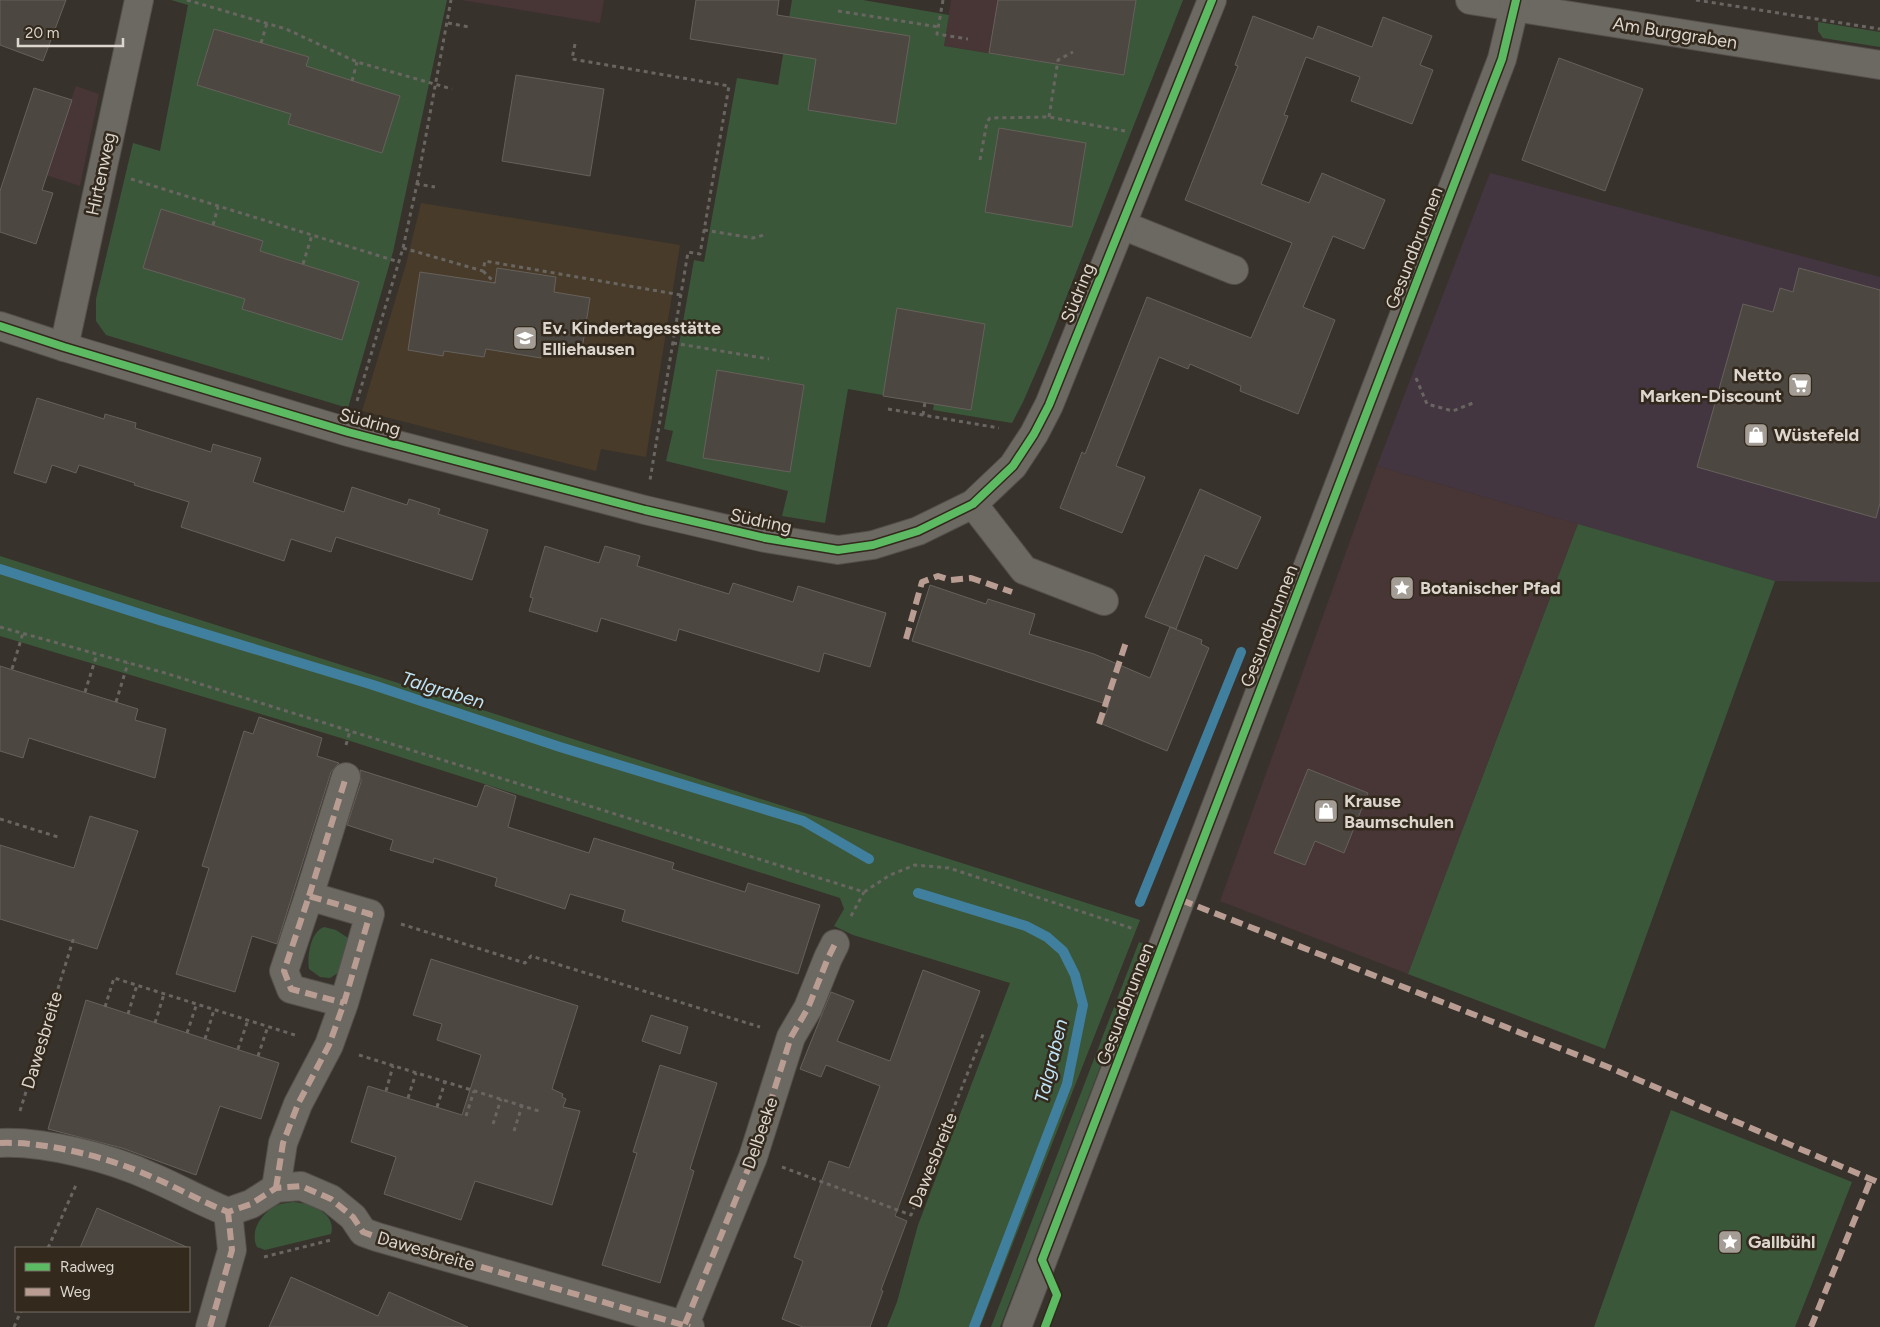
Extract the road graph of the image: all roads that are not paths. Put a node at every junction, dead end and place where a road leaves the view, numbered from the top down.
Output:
1 (139, 0) edge
2 (1212, 0) edge
3 (1470, 0) edge
4 (1515, 4) edge
5 (1880, 65) edge
6 (1122, 225) junction
7 (1234, 270) dead end
8 (0, 326) edge
9 (64, 348) junction
10 (973, 504) junction
11 (1104, 601) dead end
12 (346, 777) dead end
13 (309, 896) junction
14 (835, 944) dead end
15 (344, 1004) junction
16 (5, 1143) edge
17 (276, 1188) junction
18 (228, 1212) junction
19 (688, 1326) edge
20 (210, 1327) edge
21 (1017, 1327) edge

1 - 9 street, Hirtenweg
2 - 6 street, Südring
3 - 4 street, Am Burggraben
4 - 5 street, Am Burggraben
4 - 21 street, Gesundbrunnen
6 - 7 street
6 - 10 street, Südring
8 - 9 street, Südring
9 - 10 street, Südring
10 - 11 street
12 - 13 street
13 - 15 street
13 - 15 street
14 - 19 street, Delbeeke
15 - 17 street
16 - 18 street
17 - 18 street, Dawesbreite
17 - 19 street, Dawesbreite
18 - 20 street

